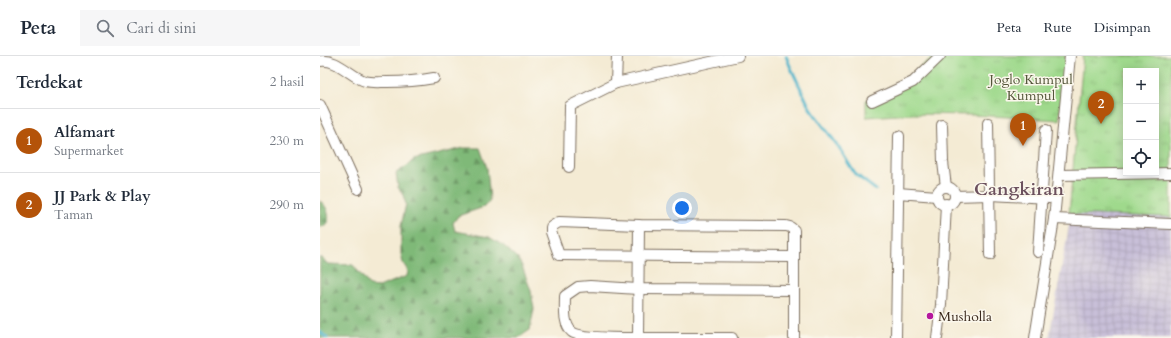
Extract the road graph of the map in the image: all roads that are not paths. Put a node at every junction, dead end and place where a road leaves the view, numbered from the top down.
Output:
1 (617, 56) edge
2 (738, 56) edge
3 (940, 56) edge
4 (1070, 56) edge
5 (320, 62) edge
6 (434, 78) dead end
7 (616, 84) junction
8 (872, 101) dead end
9 (320, 105) edge
10 (988, 123) dead end
11 (942, 125) dead end
12 (1046, 130) dead end
13 (899, 136) dead end
14 (568, 167) dead end
15 (1171, 173) edge
16 (1059, 175) junction
17 (946, 187) junction
18 (358, 189) dead end
19 (898, 194) junction
20 (990, 195) junction
21 (937, 196) junction
22 (955, 196) junction
23 (1042, 197) junction
24 (1056, 198) junction
25 (946, 204) junction
26 (1054, 219) junction
27 (1171, 224) edge
28 (639, 225) junction
29 (1038, 252) dead end
30 (990, 255) dead end
31 (638, 256) junction
32 (793, 257) junction
33 (638, 289) junction
34 (794, 290) junction
35 (637, 338) edge
36 (643, 338) edge
37 (714, 338) edge
38 (732, 338) edge
39 (794, 338) edge
40 (896, 338) edge
41 (937, 338) edge
42 (1035, 338) edge

1 - 7 street
2 - 7 street
3 - 8 street
4 - 16 street
5 - 6 street
7 - 14 street
9 - 18 street
10 - 20 street
11 - 17 street
12 - 23 street
13 - 19 street
15 - 16 street
16 - 24 street
17 - 21 street
17 - 22 street
19 - 21 street
19 - 40 street
20 - 22 street
20 - 23 street
20 - 30 street
21 - 25 street
22 - 25 street
23 - 24 street
23 - 29 street
24 - 26 street
25 - 41 street
26 - 27 street
26 - 42 street
28 - 31 street
28 - 31 street
28 - 32 street
31 - 32 street
31 - 33 street
32 - 34 street
33 - 34 street
33 - 35 street
33 - 35 street
34 - 39 street
36 - 37 street
37 - 38 street

